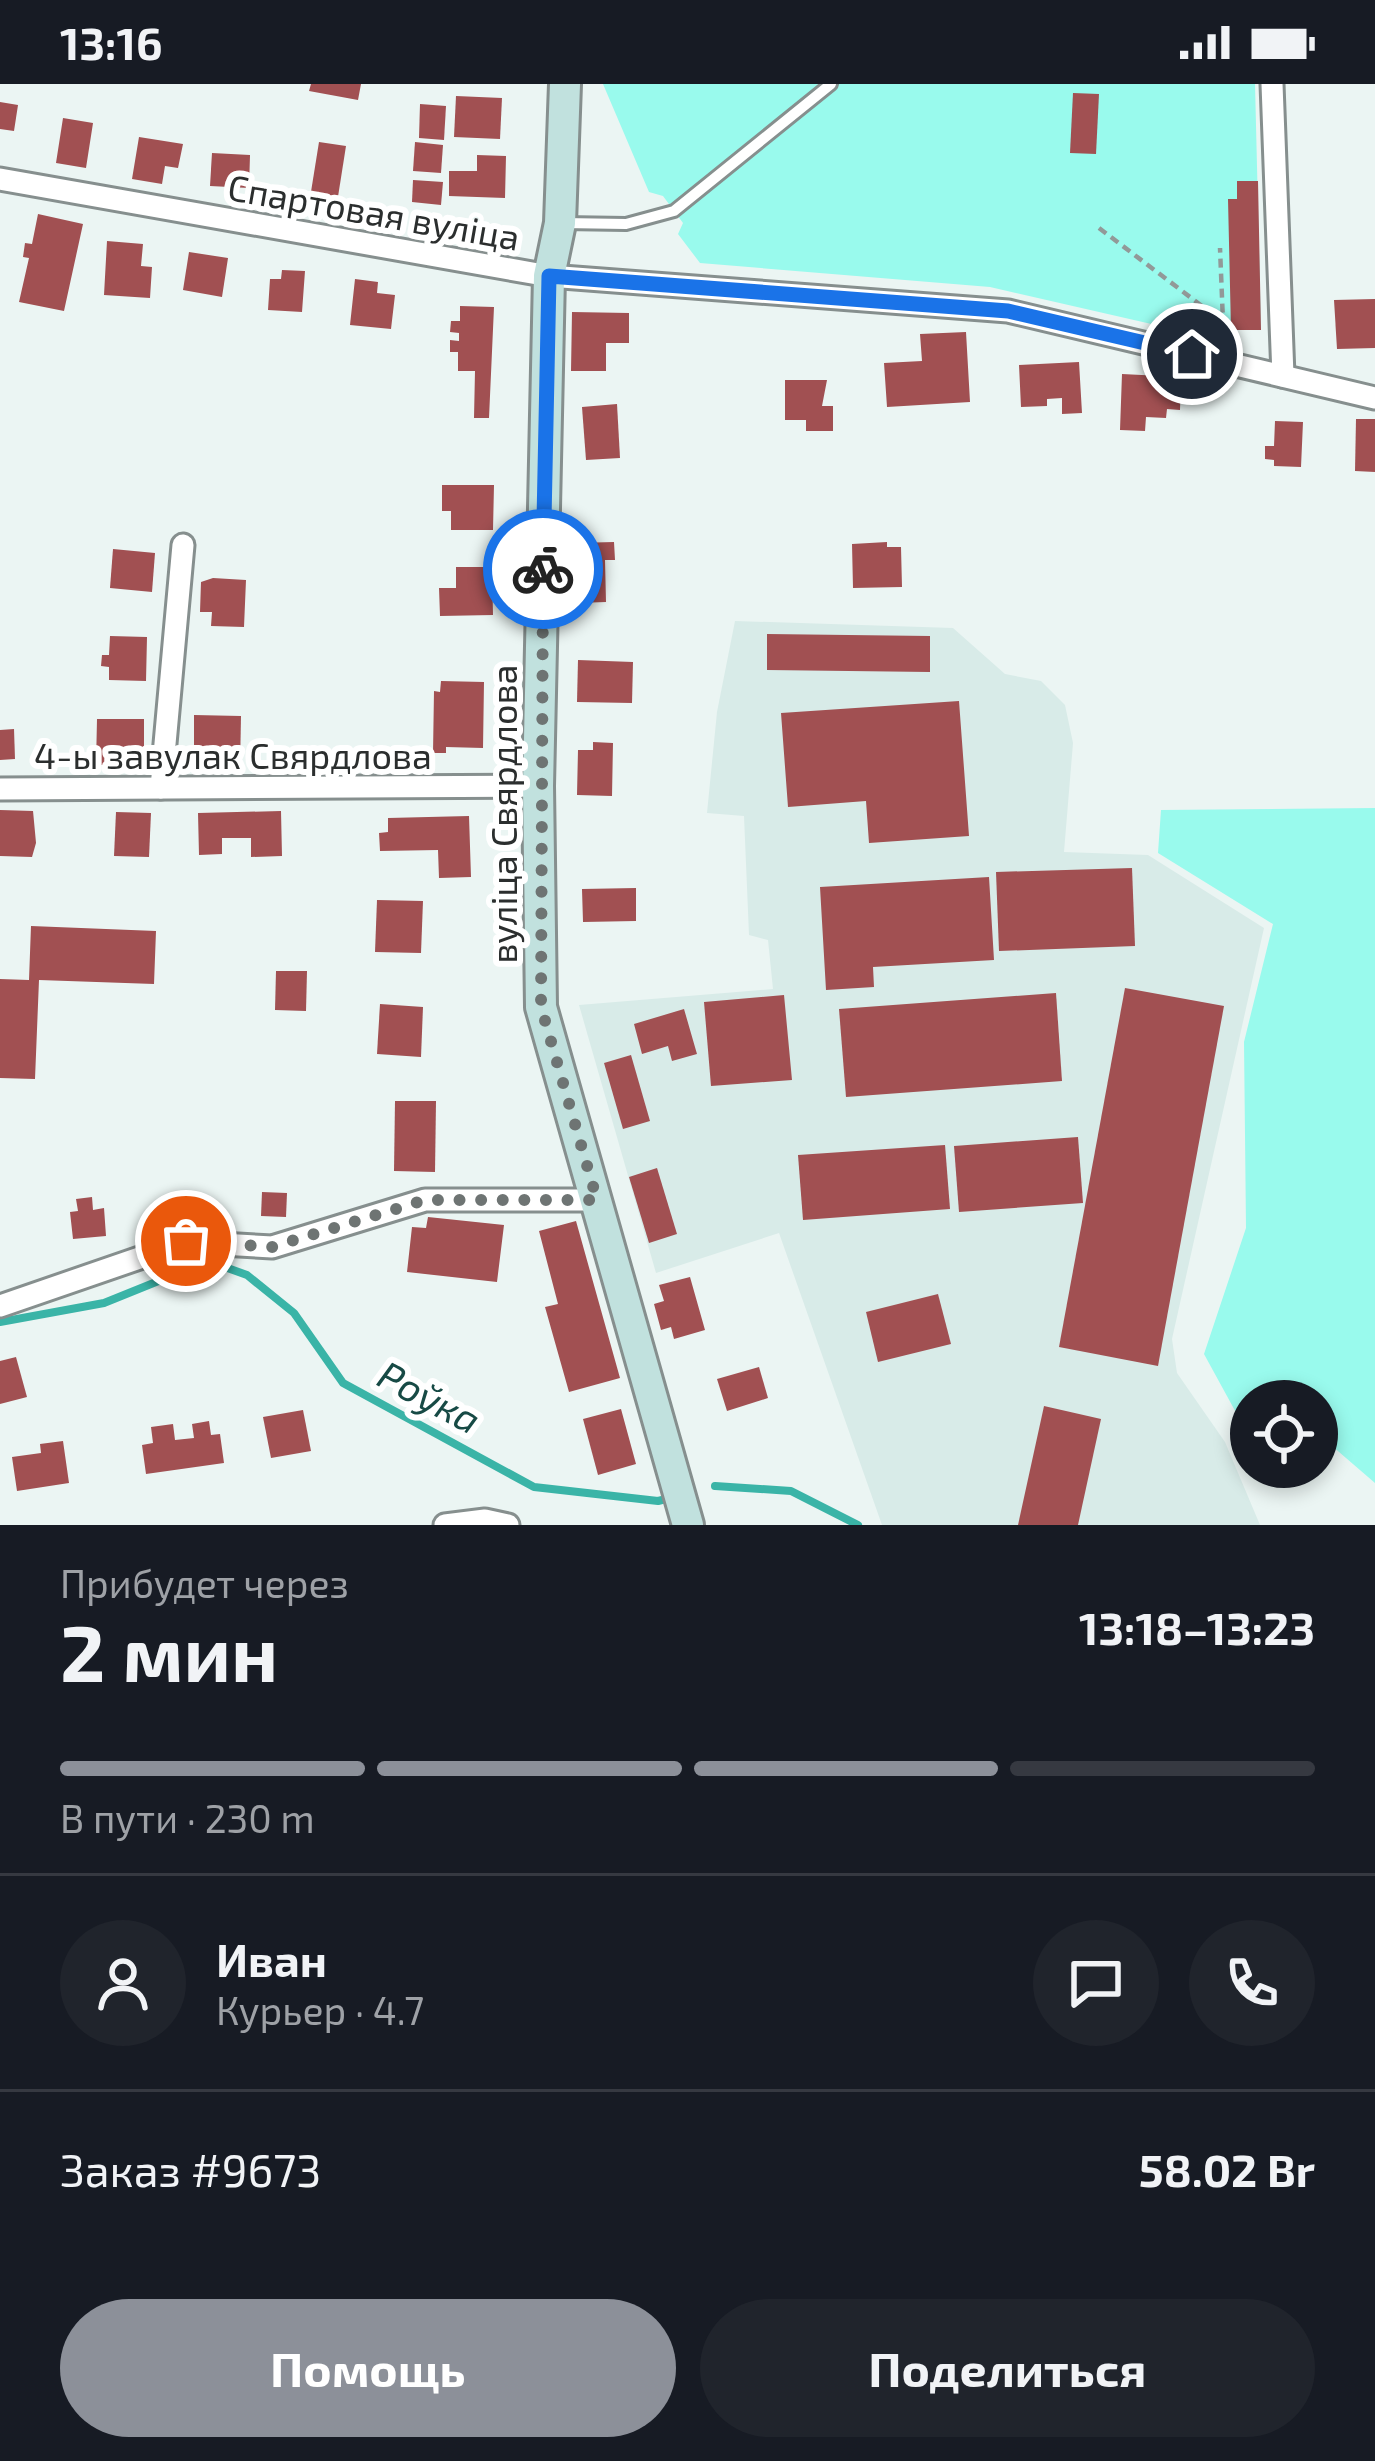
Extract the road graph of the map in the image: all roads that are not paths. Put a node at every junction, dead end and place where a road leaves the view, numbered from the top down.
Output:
1 (565, 84) edge
2 (831, 84) edge
3 (1272, 84) edge
4 (0, 179) edge
5 (560, 223) junction
6 (549, 276) junction
7 (1283, 376) junction
8 (1375, 398) edge
9 (183, 545) dead end
10 (538, 786) junction
11 (0, 788) edge
12 (161, 788) junction
13 (597, 1200) junction
14 (0, 1306) edge
15 (445, 1525) edge
16 (508, 1525) edge
17 (688, 1525) edge

1 - 5 street, вуліца Свярдлова
2 - 5 lane
3 - 7 street
4 - 6 street, Спартовая вуліца
5 - 6 street, вуліца Свярдлова
6 - 7 street, Спартовая вуліца
6 - 10 street, вуліца Свярдлова
7 - 8 street, Спартовая вуліца
9 - 12 street
10 - 12 street, 4-ы завулак Свярдлова
10 - 13 street, вуліца Свярдлова
11 - 12 street, 4-ы завулак Свярдлова
13 - 14 street
13 - 17 street, вуліца Свярдлова
15 - 16 street

